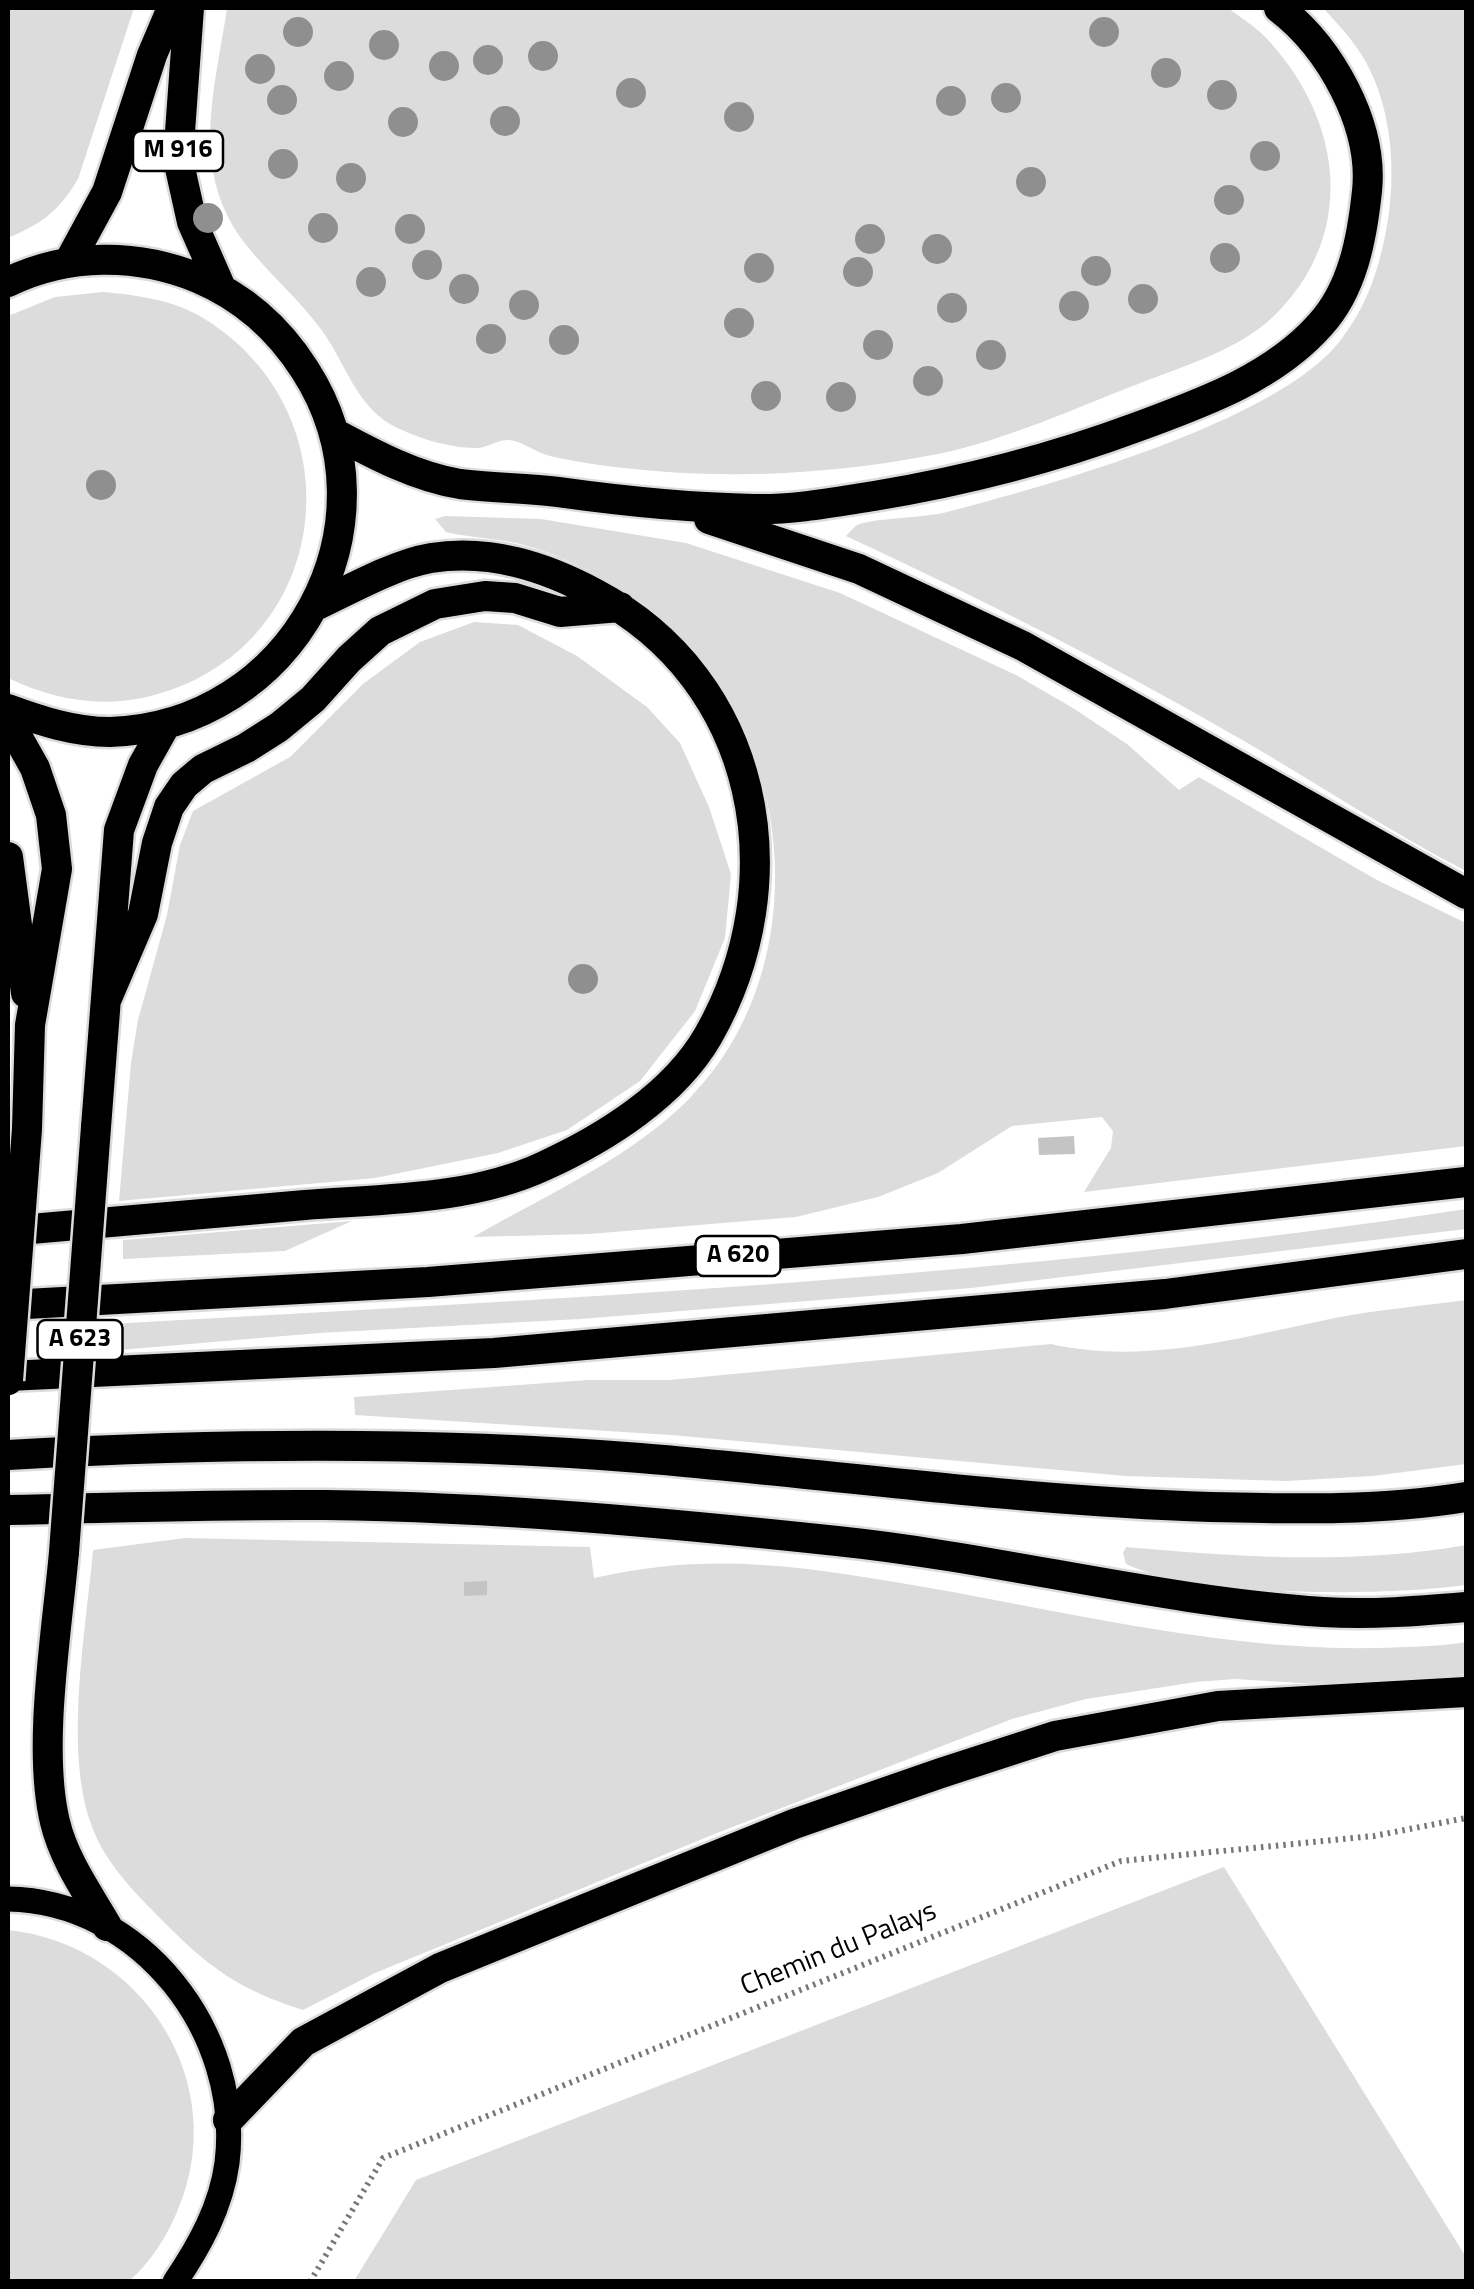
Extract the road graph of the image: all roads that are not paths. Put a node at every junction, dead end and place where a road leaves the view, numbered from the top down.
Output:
1 (172, 8) edge
2 (188, 8) edge
3 (1278, 8) edge
4 (69, 262) junction
5 (8, 282) edge
6 (221, 288) junction
7 (334, 433) junction
8 (660, 505) junction
9 (315, 606) junction
10 (620, 606) junction
11 (8, 709) edge
12 (8, 720) edge
13 (166, 724) junction
14 (8, 857) edge
15 (1466, 894) edge
16 (107, 998) junction
17 (30, 1025) junction
18 (1466, 1182) edge
19 (8, 1231) edge
20 (1466, 1254) edge
21 (8, 1305) edge
22 (8, 1378) edge
23 (8, 1454) edge
24 (1466, 1497) edge
25 (8, 1510) edge
26 (1466, 1607) edge
27 (1466, 1692) edge
28 (8, 1899) edge
29 (107, 1926) junction
30 (228, 2120) junction
31 (176, 2282) edge

1 - 4 highway, M 916
2 - 6 highway, M 916
3 - 8 highway
4 - 5 highway
4 - 6 highway
6 - 7 highway
7 - 8 highway
7 - 9 highway
8 - 15 highway
9 - 10 highway
9 - 13 highway
10 - 16 highway
10 - 19 highway
11 - 13 highway
12 - 17 highway, A 623
13 - 16 highway, A 623
14 - 17 highway
16 - 29 highway, A 623, bridge
17 - 22 highway, A 623, bridge
18 - 21 highway, A 620
20 - 22 highway
23 - 24 highway
25 - 26 highway
27 - 30 highway
28 - 29 main road
29 - 30 main road
30 - 31 main road

